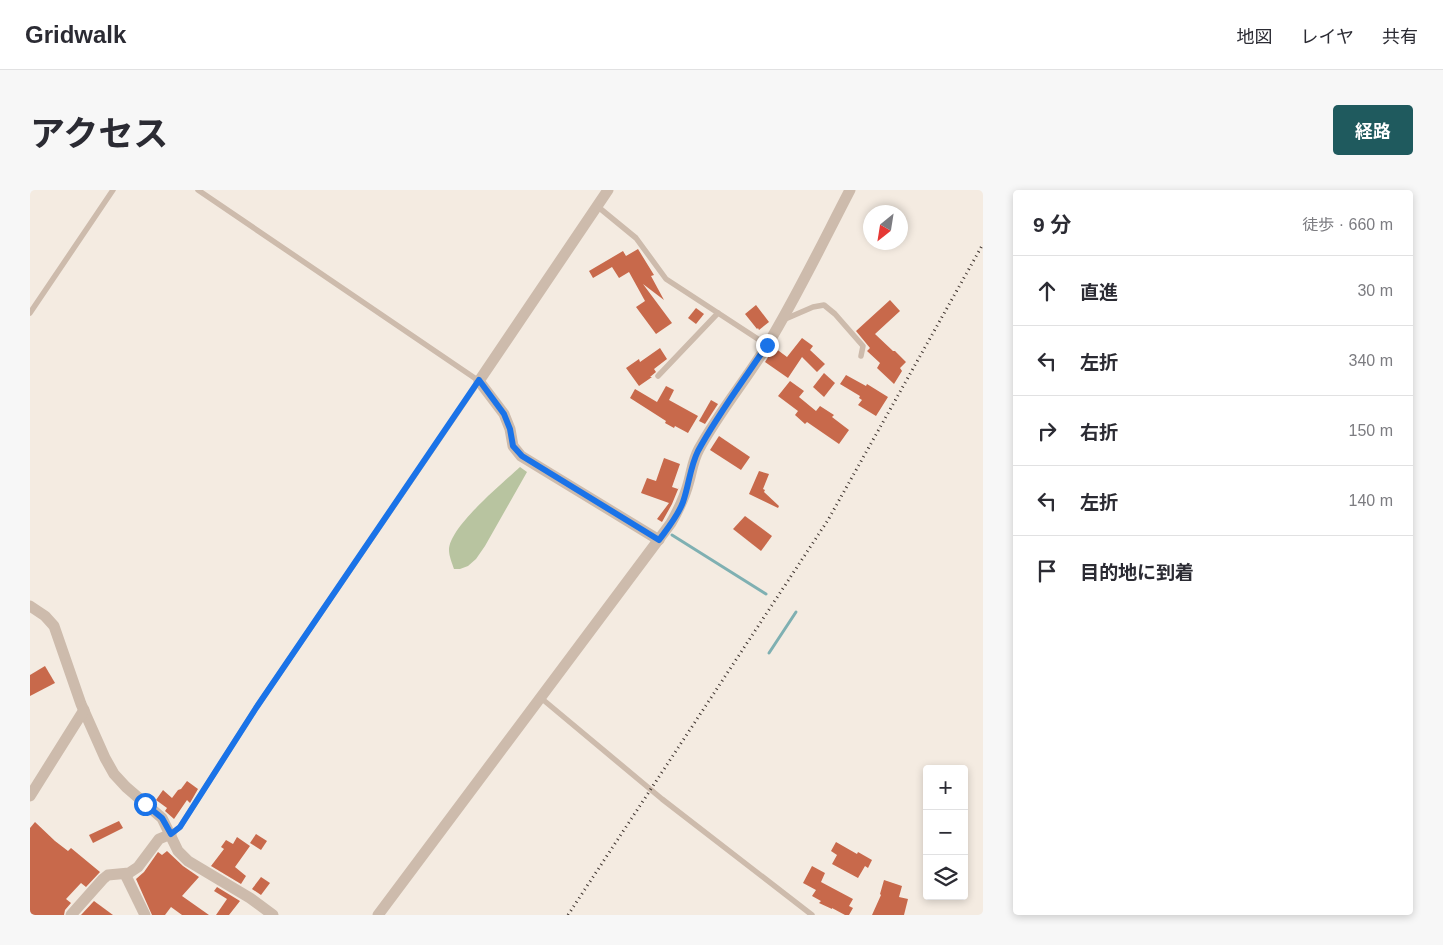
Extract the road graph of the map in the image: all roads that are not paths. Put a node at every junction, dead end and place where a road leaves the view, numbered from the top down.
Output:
1 (113, 190) edge
2 (198, 190) edge
3 (608, 190) edge
4 (850, 190) edge
5 (597, 206) junction
6 (30, 313) edge
7 (718, 313) junction
8 (781, 321) junction
9 (767, 345) junction
10 (861, 356) dead end
11 (658, 376) dead end
12 (479, 380) junction
13 (659, 540) junction
14 (30, 606) edge
15 (541, 698) junction
16 (84, 710) junction
17 (30, 796) edge
18 (171, 834) junction
19 (125, 874) junction
20 (71, 915) edge
21 (145, 915) edge
22 (273, 915) edge
23 (378, 915) edge
24 (812, 915) edge

1 - 6 lane
2 - 12 lane
3 - 5 street
4 - 8 street
5 - 7 lane
5 - 12 street
7 - 9 lane
7 - 11 lane
8 - 9 street
8 - 10 lane
9 - 13 street
12 - 13 street
12 - 18 lane
13 - 15 street
14 - 16 street
15 - 23 street
15 - 24 lane
16 - 17 street
16 - 18 street
18 - 19 street
18 - 22 street
19 - 20 street
19 - 21 street

